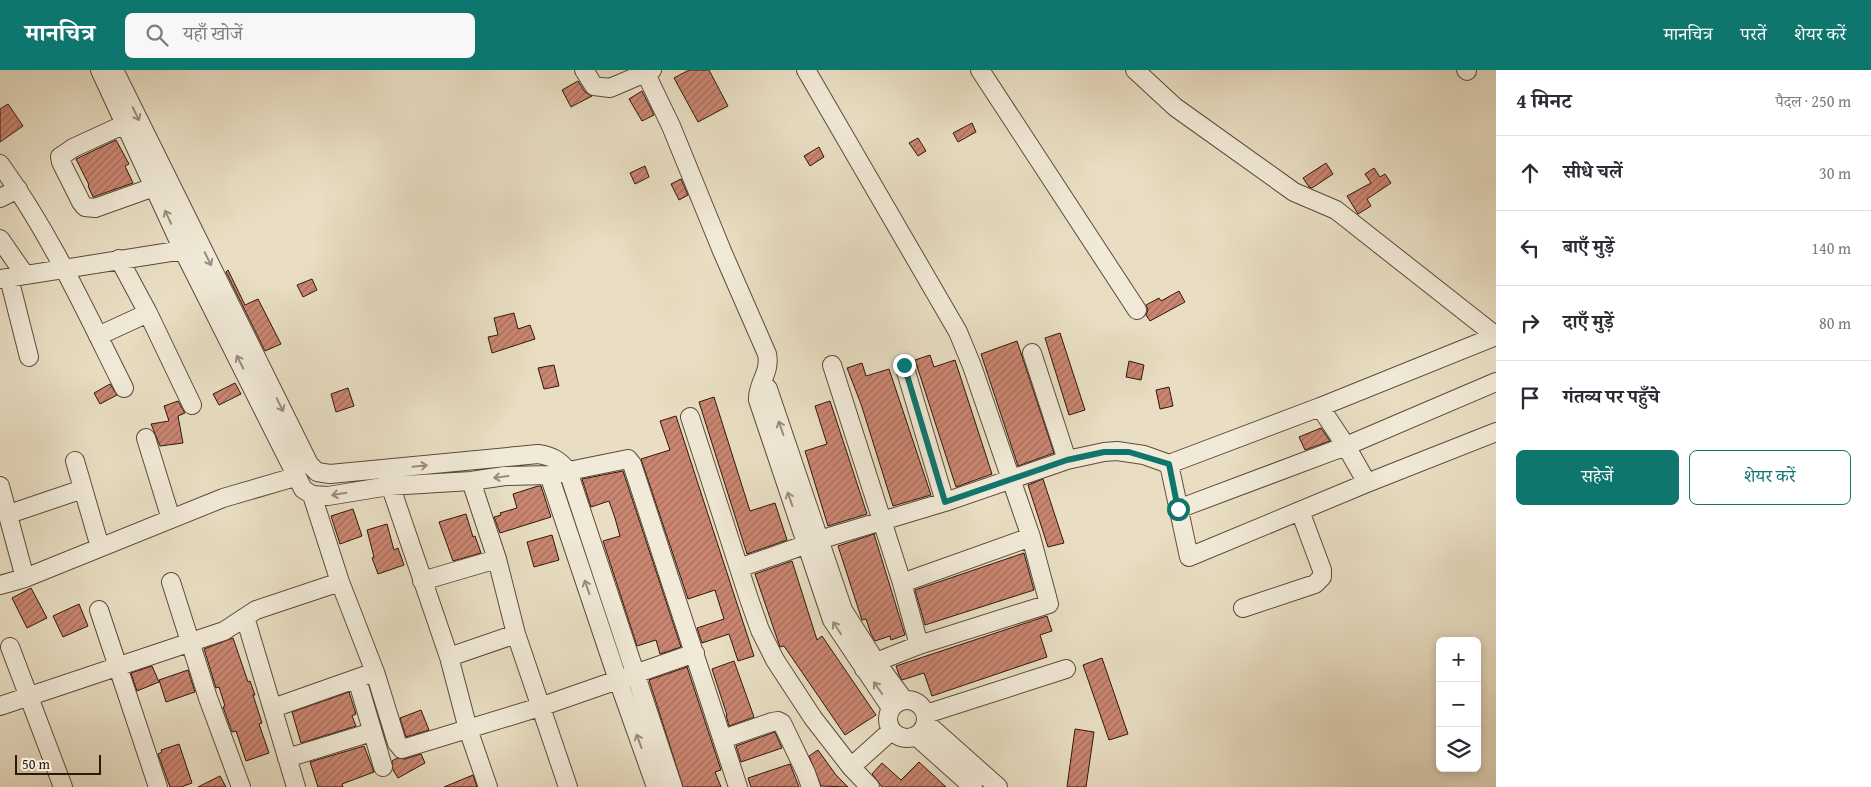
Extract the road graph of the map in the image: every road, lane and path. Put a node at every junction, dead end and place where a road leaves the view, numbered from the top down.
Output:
1 (100, 70) edge
2 (114, 70) edge
3 (584, 70) edge
4 (806, 70) edge
5 (980, 70) edge
6 (1135, 70) edge
7 (649, 72) edge
8 (125, 124) junction
9 (0, 164) edge
10 (154, 187) junction
11 (18, 189) junction
12 (0, 198) edge
13 (0, 239) edge
14 (183, 250) junction
15 (118, 259) junction
16 (64, 269) junction
17 (11, 277) edge
18 (1137, 310) dead end
19 (148, 313) junction
20 (98, 336) junction
21 (1496, 336) edge
22 (1032, 353) dead end
23 (29, 356) dead end
24 (832, 365) dead end
25 (904, 365) dead end
26 (1496, 382) edge
27 (124, 388) dead end
28 (192, 405) dead end
29 (1320, 407) junction
30 (690, 417) dead end
31 (1496, 432) edge
32 (146, 438) dead end
33 (1346, 446) junction
34 (1067, 460) junction
35 (75, 461) dead end
36 (1169, 464) junction
37 (568, 471) junction
38 (549, 476) junction
39 (295, 477) junction
40 (387, 478) junction
41 (1010, 479) junction
42 (471, 481) junction
43 (1367, 483) junction
44 (0, 486) edge
45 (83, 490) junction
46 (312, 495) junction
47 (945, 502) junction
48 (1178, 509) junction
49 (1300, 511) junction
50 (9, 514) junction
51 (170, 519) junction
52 (882, 521) junction
53 (1031, 537) junction
54 (813, 543) junction
55 (100, 547) junction
56 (497, 559) junction
57 (739, 568) junction
58 (25, 578) junction
59 (422, 581) junction
60 (171, 582) dead end
61 (340, 582) junction
62 (902, 583) junction
63 (0, 586) edge
64 (1243, 608) dead end
65 (99, 610) dead end
66 (245, 617) junction
67 (516, 634) junction
68 (190, 642) junction
69 (919, 645) junction
70 (10, 647) dead end
71 (694, 653) junction
72 (449, 657) junction
73 (118, 666) junction
74 (870, 666) junction
75 (1066, 669) dead end
76 (375, 672) junction
77 (636, 674) junction
78 (357, 679) junction
79 (618, 680) junction
80 (28, 696) junction
81 (898, 704) junction
82 (0, 706) edge
83 (540, 706) junction
84 (272, 708) junction
85 (923, 724) junction
86 (468, 729) junction
87 (891, 731) junction
88 (372, 732) junction
89 (722, 739) junction
90 (288, 758) junction
91 (383, 767) dead end
92 (851, 767) junction
93 (63, 787) edge
94 (158, 787) edge
95 (241, 787) edge
96 (296, 787) edge
97 (488, 787) edge
98 (568, 787) edge
99 (656, 787) edge
100 (673, 787) edge
101 (738, 787) edge
102 (810, 787) edge
103 (870, 787) edge
104 (973, 787) edge
105 (998, 787) edge

1 - 8 street
2 -> 40 street
3 - 7 street
4 - 41 street
5 - 18 street
6 - 21 street
54 -> 7 street
8 - 10 street
8 - 10 street
9 - 11 street
14 -> 10 street
11 - 12 street
11 - 16 street
13 - 17 street
14 - 15 street
39 -> 14 street
15 - 16 street
15 - 19 street
16 - 17 street
16 - 20 street
17 - 23 street
19 - 20 street
19 - 28 street
20 - 27 street
21 - 29 street
22 - 34 street
24 - 52 street
25 - 47 street
26 - 33 street
29 - 33 street
29 - 36 street
30 - 57 street
31 - 43 street
32 - 51 street
33 - 43 street
33 - 48 street
34 - 36 street
34 - 41 street
35 - 45 street
36 - 48 street
37 - 38 street
40 -> 37 street
37 - 71 street
37 - 77 street
38 -> 42 street
79 -> 38 street
39 - 46 street
39 - 51 street
40 - 42 street
40 -> 46 street
40 - 59 street
41 - 47 street
41 - 53 street
42 - 56 street
43 - 49 street
44 - 50 street
45 - 50 street
45 - 55 street
46 - 61 street
47 - 52 street
48 - 49 street
49 - 64 street
50 - 58 street
51 - 55 street
52 - 54 street
52 - 62 street
53 - 62 street
53 - 69 street
54 - 57 street
74 -> 54 street
55 - 58 street
56 - 59 street
56 - 67 street
57 - 92 street
58 - 63 street
59 - 72 street
60 - 68 street
61 - 66 street
61 - 76 street
62 - 69 street
65 - 73 street
66 - 68 street
66 - 84 street
67 - 72 street
67 - 83 street
68 - 73 street
68 - 95 street
69 - 74 street
70 - 80 street
71 - 77 street
71 - 89 street
72 - 86 street
73 - 80 street
73 - 94 street
81 -> 74 street
75 - 85 street
76 - 78 street
76 - 86 street
77 - 79 street
77 - 100 street
78 - 84 street
78 - 88 street
79 - 83 street
99 -> 79 street
80 - 82 street
80 - 93 street
81 - 85 street
81 - 87 street
83 - 86 street
83 - 98 street
84 - 90 street
85 - 87 street
85 - 104 street
85 - 105 street
86 - 97 street
87 - 92 street
88 - 90 street
88 - 91 street
89 - 101 street
89 - 102 street
90 - 96 street
92 - 103 street

